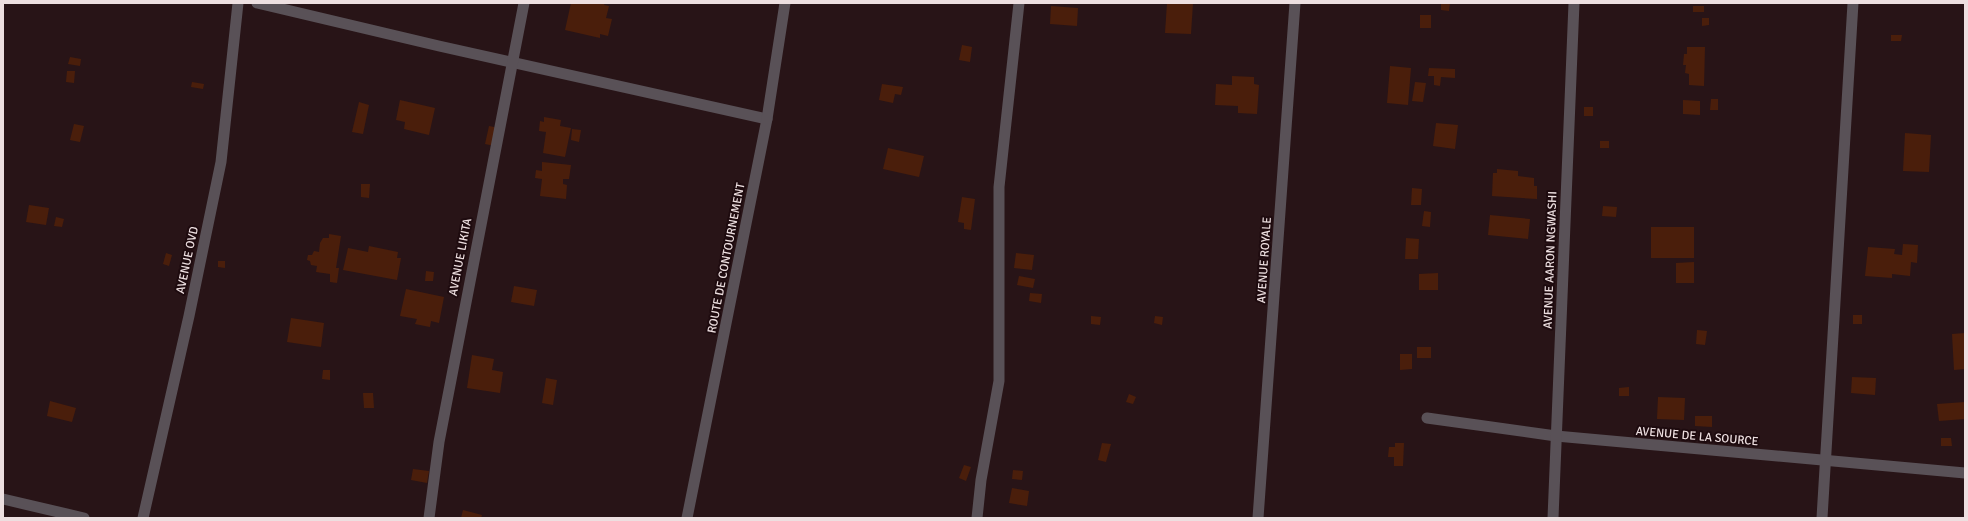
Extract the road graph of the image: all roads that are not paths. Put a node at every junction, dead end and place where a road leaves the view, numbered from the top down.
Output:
1 (238, 3) edge
2 (257, 3) edge
3 (524, 3) edge
4 (785, 3) edge
5 (1019, 3) edge
6 (1295, 3) edge
7 (1574, 3) edge
8 (1853, 3) edge
9 (513, 62) junction
10 (767, 119) junction
11 (1427, 418) dead end
12 (1556, 436) junction
13 (1826, 460) junction
14 (1965, 473) edge
15 (3, 499) edge
16 (84, 518) edge
17 (142, 518) edge
18 (429, 518) edge
19 (687, 518) edge
20 (977, 518) edge
21 (1258, 518) edge
22 (1552, 518) edge
23 (1822, 518) edge

1 - 17 street, AVENUE OVD
2 - 9 street
3 - 9 street, AVENUE LIKITA
4 - 10 street, ROUTE DE CONTOURNEMENT
5 - 20 street
6 - 21 street, AVENUE ROYALE
7 - 12 street, AVENUE AARON NGWASHI
8 - 13 street
9 - 10 street
9 - 18 street, AVENUE LIKITA
10 - 19 street, ROUTE DE CONTOURNEMENT
11 - 12 street, AVENUE DE LA SOURCE
12 - 13 street, AVENUE DE LA SOURCE
12 - 22 street, AVENUE AARON NGWASHI
13 - 14 street, AVENUE DE LA SOURCE
13 - 23 street
15 - 16 street

